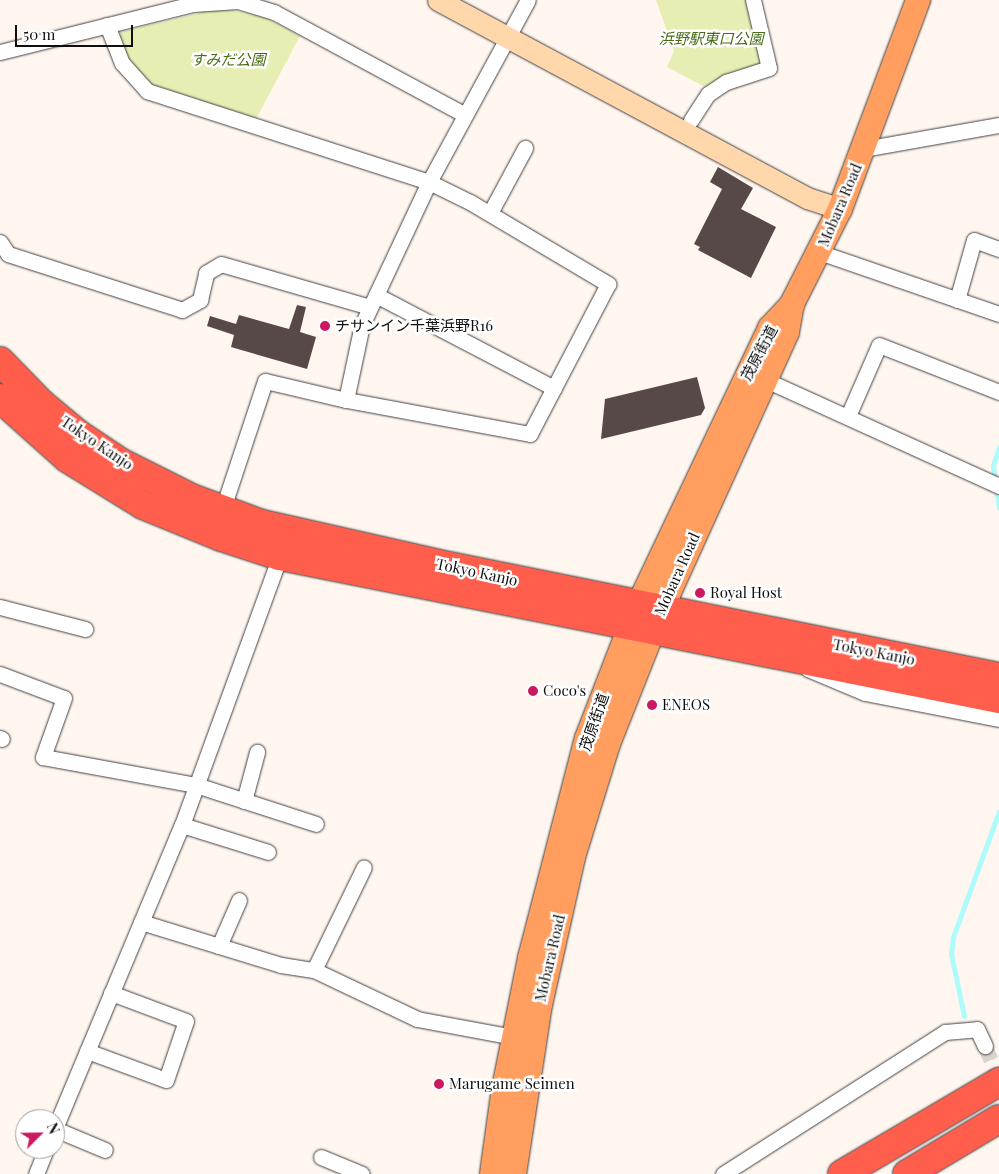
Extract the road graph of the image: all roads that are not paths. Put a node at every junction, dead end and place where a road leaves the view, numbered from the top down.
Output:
1 (438, 0) edge
2 (463, 0) edge
3 (528, 0) edge
4 (754, 0) edge
5 (918, 0) edge
6 (192, 2) edge
7 (106, 25) junction
8 (510, 31) junction
9 (0, 52) edge
10 (465, 115) junction
11 (691, 120) junction
12 (999, 125) edge
13 (525, 148) dead end
14 (863, 149) junction
15 (429, 182) junction
16 (840, 209) junction
17 (490, 213) junction
18 (0, 242) edge
19 (999, 249) edge
20 (819, 252) junction
21 (957, 300) junction
22 (373, 301) junction
23 (999, 314) edge
24 (0, 360) edge
25 (756, 376) junction
26 (554, 388) junction
27 (999, 392) edge
28 (0, 398) edge
29 (346, 400) junction
30 (848, 416) junction
31 (999, 486) edge
32 (222, 511) junction
33 (280, 556) junction
34 (0, 607) edge
35 (652, 617) junction
36 (85, 629) dead end
37 (798, 649) junction
38 (999, 659) edge
39 (0, 674) edge
40 (999, 677) edge
41 (999, 699) edge
42 (999, 719) edge
43 (257, 752) dead end
44 (196, 785) junction
45 (244, 800) junction
46 (316, 824) dead end
47 (182, 825) junction
48 (268, 852) dead end
49 (364, 867) dead end
50 (239, 900) dead end
51 (141, 922) junction
52 (219, 946) junction
53 (314, 970) junction
54 (111, 993) junction
55 (514, 1037) junction
56 (985, 1046) tunnel mouth
57 (87, 1051) junction
58 (999, 1082) edge
59 (63, 1109) edge
60 (999, 1119) edge
61 (65, 1132) edge
62 (105, 1150) dead end
63 (321, 1157) dead end
64 (42, 1159) edge
65 (36, 1174) edge
66 (362, 1174) edge
67 (492, 1174) edge
68 (514, 1174) edge
69 (723, 1174) edge
70 (842, 1174) edge
71 (907, 1174) edge

1 - 8 street
2 - 8 street
3 - 8 street
4 - 11 street
5 - 14 main road, Mobara Road
6 - 7 street
6 - 10 street
7 - 9 street
7 - 15 street
8 - 10 street
8 - 11 street
8 - 16 street
10 - 15 street
11 - 16 street
12 - 14 street
13 - 17 street
14 - 16 main road, Mobara Road
15 - 17 street
15 - 22 street
16 - 20 main road, Mobara Road
17 - 26 street
18 - 22 street
19 - 21 street
20 - 21 street
20 - 25 main road, Mobara Road
21 - 23 street
22 - 26 street
22 - 29 street
24 - 32 highway, Tokyo Kanjo
25 - 30 street
25 - 35 main road, 茂原街道
26 - 29 street
27 - 30 street
28 - 33 highway, Tokyo Kanjo
29 - 32 street
30 - 31 street
32 - 35 highway, Tokyo Kanjo
33 - 35 highway, Tokyo Kanjo
33 - 44 street
34 - 36 street
35 - 37 highway, Tokyo Kanjo
35 - 38 highway
35 - 55 main road, 茂原街道
35 - 68 main road, Mobara Road
37 - 40 highway, Tokyo Kanjo
37 - 41 highway, Tokyo Kanjo
37 - 42 street
39 - 44 street
43 - 45 street
44 - 45 street
44 - 47 street
45 - 46 street
47 - 48 street
47 - 51 street
49 - 53 street
50 - 52 street
51 - 52 street
51 - 54 street
52 - 53 street
53 - 55 street
54 - 57 street
54 - 57 street
55 - 67 main road, 茂原街道
56 - 69 street
57 - 59 street
58 - 70 highway
60 - 71 highway
61 - 62 street
63 - 66 street
64 - 65 street

